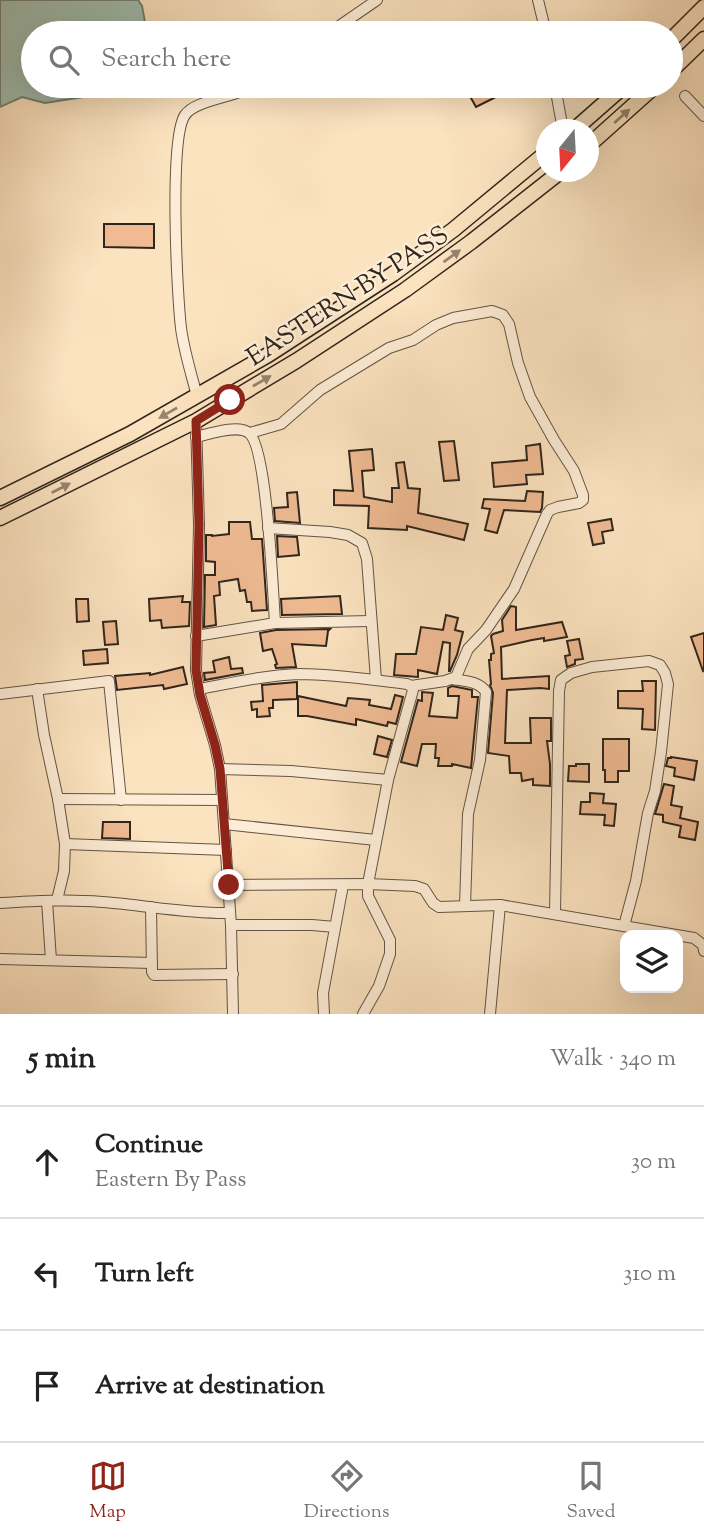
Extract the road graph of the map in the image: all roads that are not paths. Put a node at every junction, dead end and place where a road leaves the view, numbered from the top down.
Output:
1 (377, 0) edge
2 (538, 0) edge
3 (704, 8) edge
4 (347, 21) edge
5 (543, 21) edge
6 (683, 28) edge
7 (704, 39) edge
8 (683, 59) edge
9 (685, 96) dead end
10 (223, 98) edge
11 (557, 98) edge
12 (610, 98) edge
13 (642, 98) edge
14 (704, 116) edge
15 (561, 119) edge
16 (586, 119) edge
17 (599, 137) edge
18 (536, 162) edge
19 (547, 182) edge
20 (197, 396) junction
21 (196, 421) junction
22 (250, 433) junction
23 (197, 437) junction
24 (0, 498) edge
25 (0, 518) edge
26 (268, 528) junction
27 (371, 621) junction
28 (275, 623) junction
29 (196, 636) junction
30 (376, 680) junction
31 (452, 680) junction
32 (411, 686) junction
33 (37, 689) junction
34 (199, 689) junction
35 (0, 694) edge
36 (220, 769) junction
37 (388, 780) junction
38 (58, 799) junction
39 (121, 800) junction
40 (222, 800) junction
41 (224, 824) junction
42 (376, 840) junction
43 (65, 844) junction
44 (226, 850) junction
45 (343, 884) junction
46 (368, 884) junction
47 (229, 885) junction
48 (52, 900) junction
49 (0, 903) edge
50 (500, 905) junction
51 (465, 906) junction
52 (151, 907) junction
53 (230, 913) junction
54 (555, 913) junction
55 (231, 925) junction
56 (624, 926) junction
57 (335, 928) junction
58 (704, 951) edge
59 (0, 959) edge
60 (51, 960) junction
61 (152, 963) junction
62 (233, 974) junction
63 (233, 1014) edge
64 (324, 1014) edge
65 (363, 1014) edge
66 (490, 1014) edge

1 - 4 street
2 - 5 street
3 - 6 main road
7 - 8 main road
9 - 14 street
10 - 20 street
11 - 15 street
12 - 16 main road
17 -> 13 main road
18 - 20 main road, EASTERN BY PASS
21 -> 19 main road, EASTERN BY PASS
20 -> 24 main road, EASTERN BY PASS
21 - 23 street
25 -> 21 main road, EASTERN BY PASS
22 - 23 street
22 - 26 street
22 - 31 street
23 - 29 street
26 - 27 street
26 - 28 street
27 - 28 street
27 - 30 street
28 - 29 street
29 - 34 street
30 - 32 street
30 - 34 street
31 - 32 street
31 - 51 street
32 - 37 street
33 - 35 street
33 - 38 street
33 - 39 street
34 - 36 street
36 - 37 street
36 - 40 street
37 - 42 street
38 - 39 street
38 - 43 street
39 - 40 street
40 - 41 street
41 - 42 street
41 - 44 street
42 - 46 street
43 - 44 street
43 - 48 street
44 - 47 street
45 - 46 street
45 - 47 street
45 - 57 street
46 - 51 street
46 - 65 street
47 - 53 street
48 - 49 street
48 - 52 street
48 - 60 street
50 - 51 street
50 - 54 street
50 - 66 street
52 - 53 street
52 - 61 street
53 - 55 street
54 - 56 street
54 - 56 street
55 - 57 street
55 - 62 street
56 - 58 street
57 - 64 street
59 - 60 street
60 - 61 street
61 - 62 street
62 - 63 street

